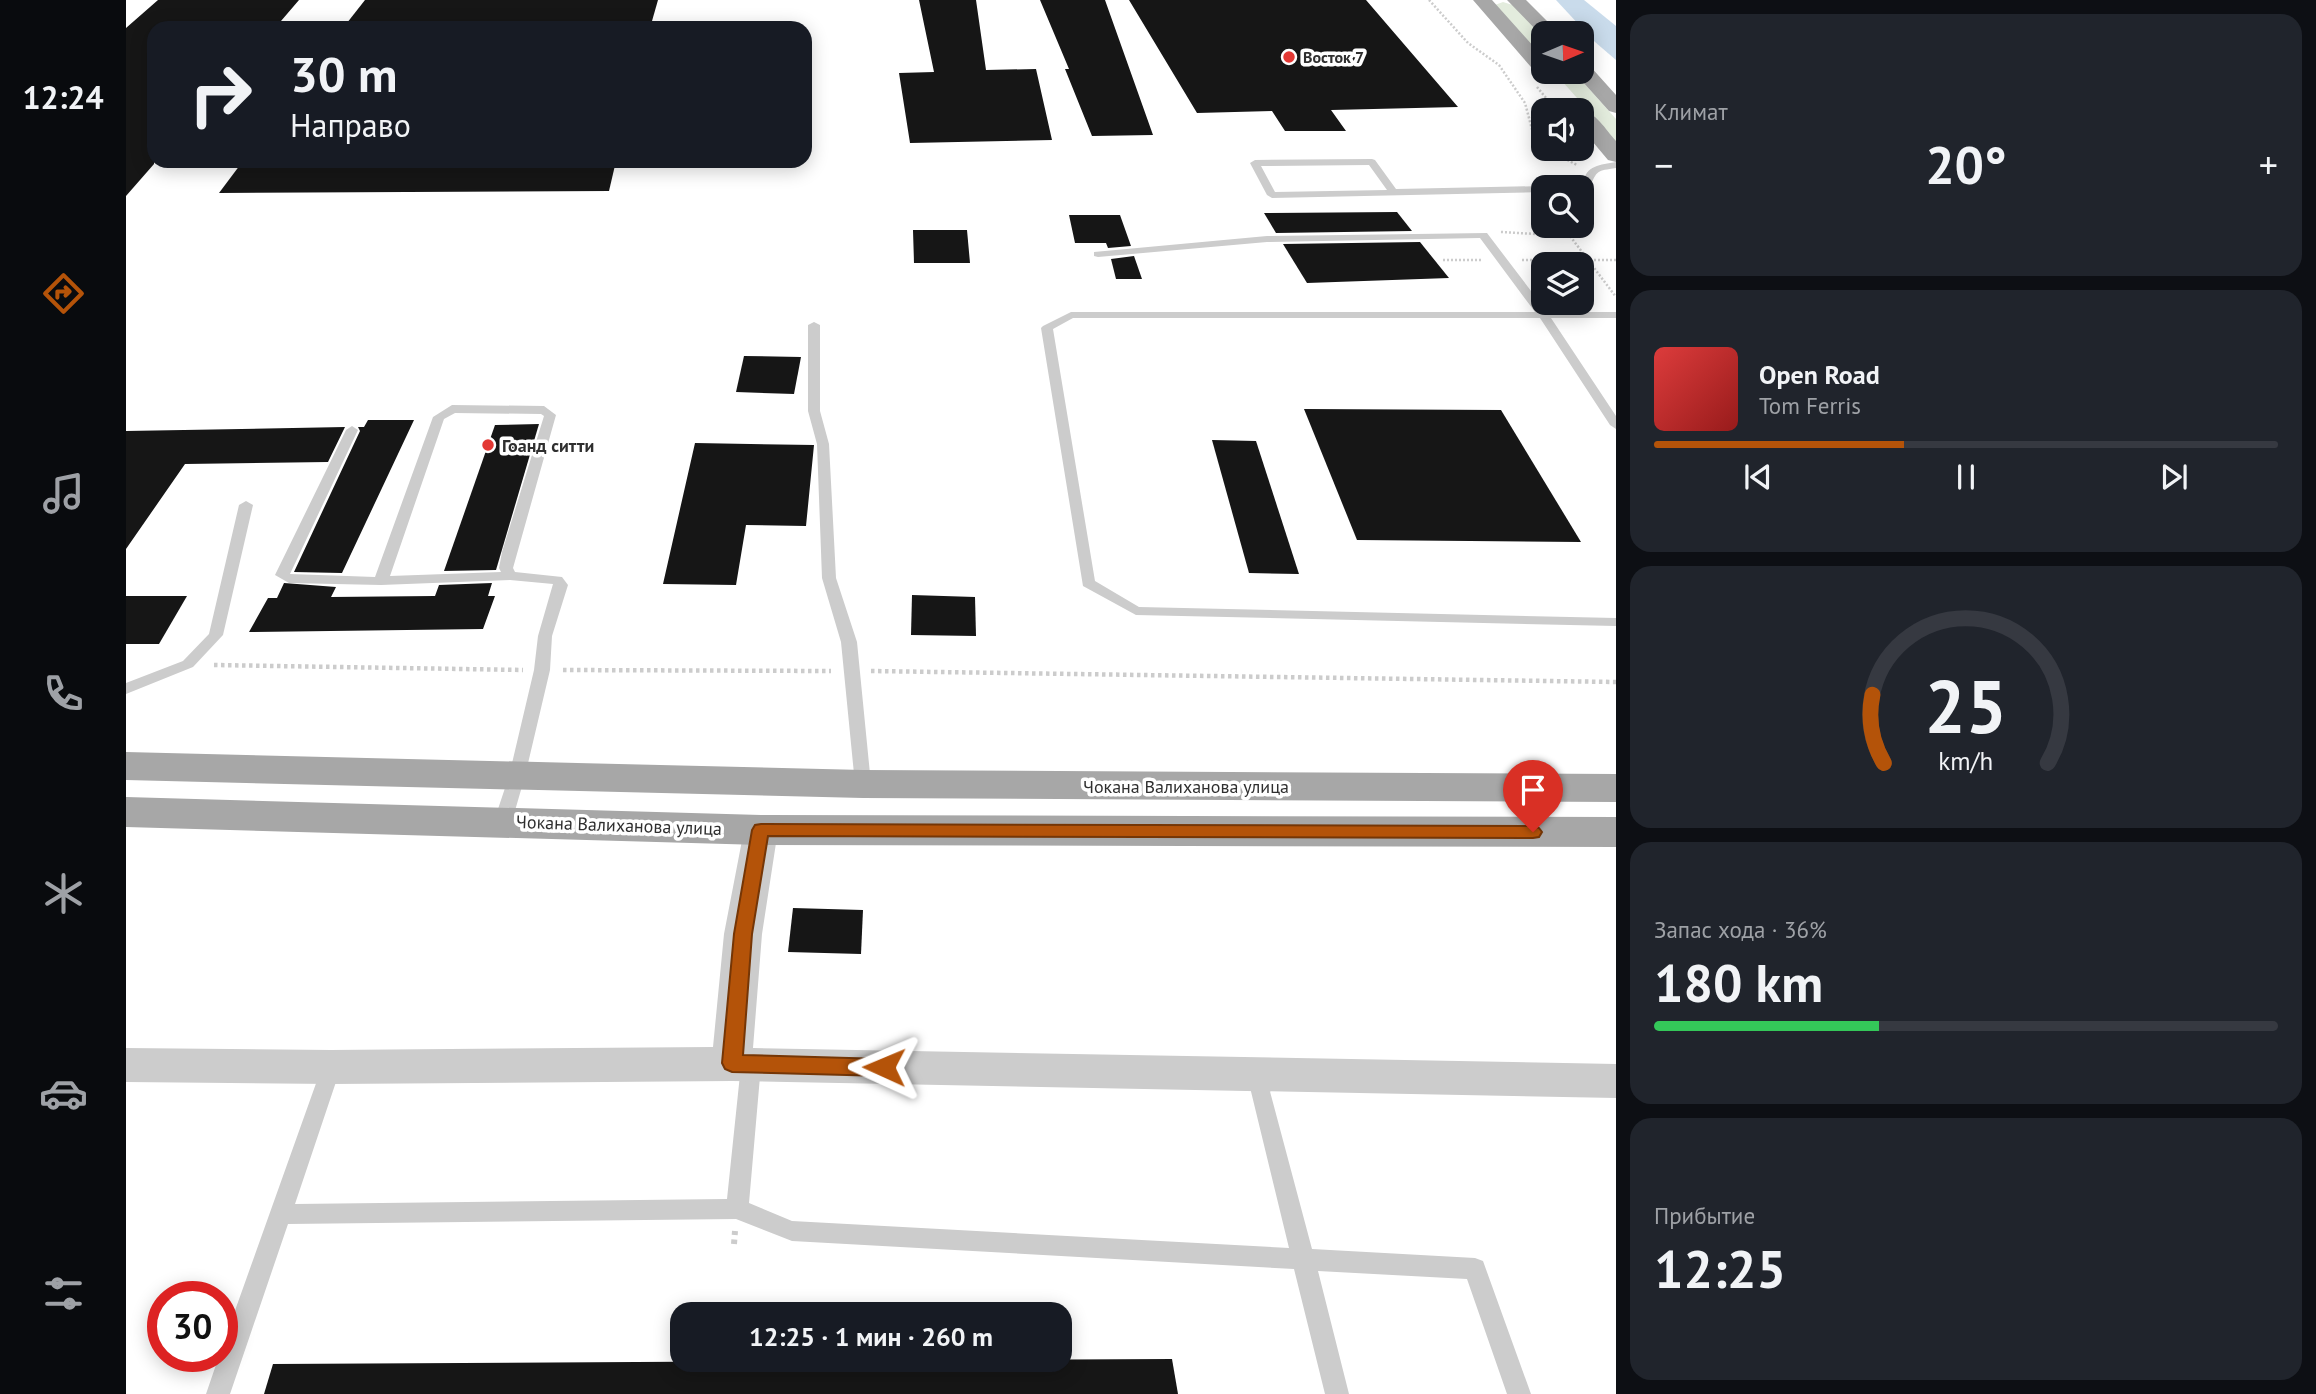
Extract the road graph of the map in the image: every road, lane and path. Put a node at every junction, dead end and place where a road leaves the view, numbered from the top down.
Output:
1 (1429, 0) edge
2 (1482, 0) edge
3 (1516, 0) edge
4 (1537, 21) edge
5 (1531, 56) edge
6 (1594, 82) edge
7 (1616, 107) edge
8 (1531, 129) edge
9 (1594, 130) edge
10 (1616, 155) edge
11 (1568, 161) edge
12 (1616, 165) edge
13 (1595, 169) junction
14 (1589, 175) edge
15 (1531, 189) edge
16 (1393, 192) junction
17 (1531, 234) edge
18 (1483, 235) junction
19 (1098, 254) dead end
20 (1443, 260) dead end
21 (1502, 260) junction
22 (1531, 260) edge
23 (1594, 260) edge
24 (1616, 260) edge
25 (1594, 268) edge
26 (1616, 297) edge
27 (1531, 298) edge
28 (1531, 313) edge
29 (1594, 314) edge
30 (1543, 315) edge
31 (1616, 315) edge
32 (814, 325) dead end
33 (1616, 425) edge
34 (352, 430) dead end
35 (246, 505) dead end
36 (510, 576) junction
37 (381, 581) junction
38 (1616, 622) edge
39 (188, 664) junction
40 (541, 670) junction
41 (852, 671) junction
42 (1616, 682) edge
43 (126, 688) edge
44 (126, 766) edge
45 (517, 776) junction
46 (863, 784) junction
47 (1616, 788) edge
48 (126, 812) edge
49 (503, 821) junction
50 (761, 830) junction
51 (1616, 832) edge
52 (742, 1064) junction
53 (126, 1065) edge
54 (331, 1067) junction
55 (1257, 1074) junction
56 (1616, 1081) edge
57 (737, 1209) junction
58 (279, 1214) junction
59 (1303, 1259) junction
60 (218, 1394) edge
61 (1337, 1394) edge
62 (1520, 1394) edge

1 - 8 path
2 - 5 main road
3 - 4 main road
6 - 7 main road
9 - 10 main road
11 - 13 path
12 - 13 lane
13 - 14 lane
15 - 16 lane
16 - 16 lane
17 - 18 path
18 - 19 lane
18 - 21 lane
20 - 21 path
21 - 22 path
21 - 27 lane
23 - 24 path
25 - 26 path
28 - 38 lane
29 - 31 lane
30 - 33 lane
32 - 41 lane
34 - 37 lane
35 - 39 lane
36 - 37 lane
36 - 37 lane
36 - 40 lane
39 - 40 path
39 - 43 lane
40 - 41 path
40 - 45 lane
41 - 42 path
41 - 46 lane
44 - 45 main road, Чокана Валиханова улица
45 - 46 main road, Чокана Валиханова улица
45 - 49 lane
46 - 47 main road, Чокана Валиханова улица
48 - 49 main road, Чокана Валиханова улица
49 - 50 main road, Чокана Валиханова улица
50 - 51 main road, Чокана Валиханова улица
50 - 52 street
52 - 54 street
52 - 55 street
52 - 57 lane
53 - 54 street
54 - 58 lane
55 - 56 street
55 - 59 lane
57 - 58 lane
57 - 59 lane
58 - 60 lane
59 - 61 lane
59 - 62 lane

